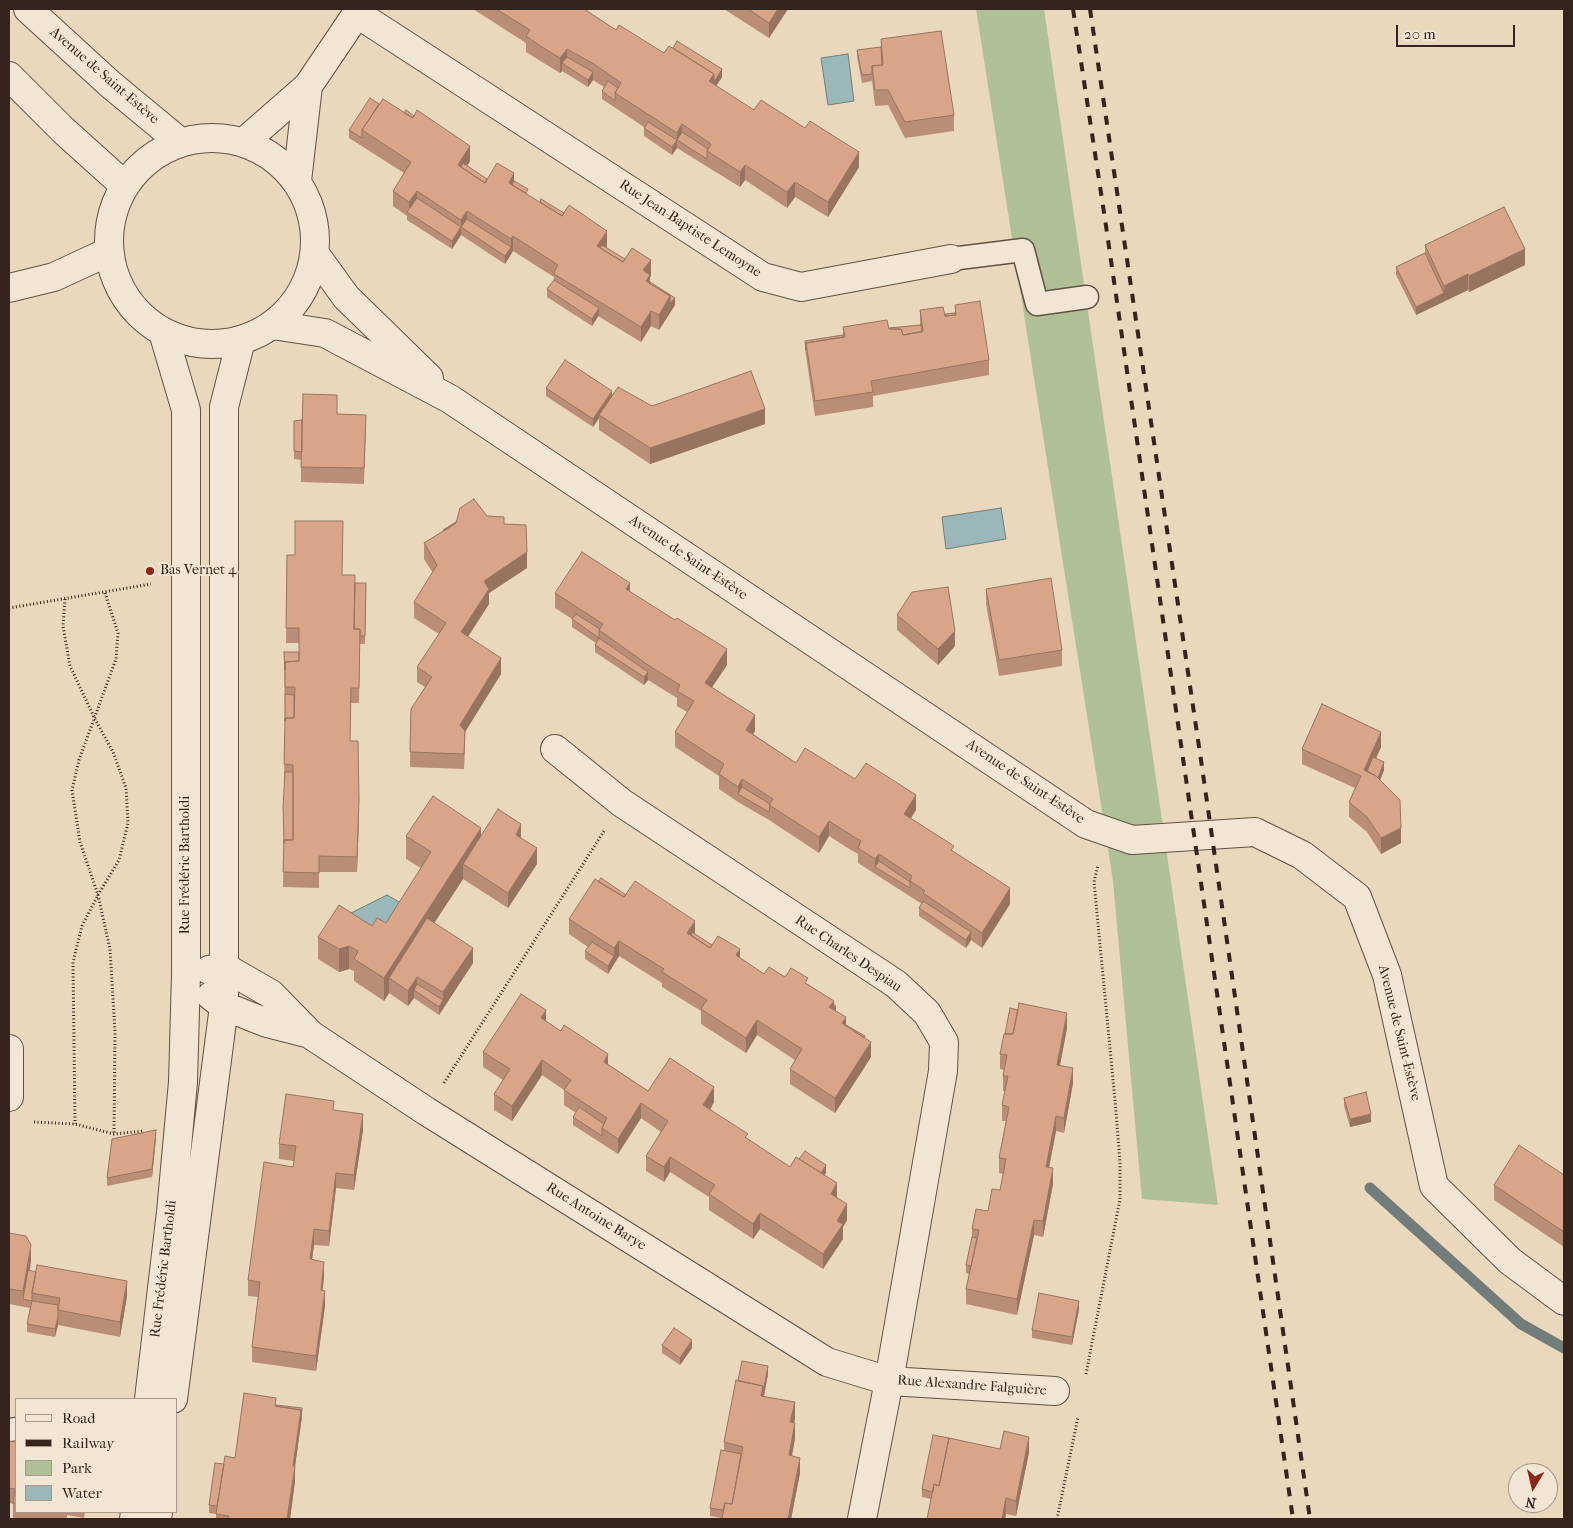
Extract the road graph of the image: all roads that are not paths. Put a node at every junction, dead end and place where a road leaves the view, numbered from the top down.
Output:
1 (28, 9) edge
2 (358, 11) edge
3 (9, 76) edge
4 (308, 86) junction
5 (180, 142) junction
6 (244, 142) junction
7 (297, 182) junction
8 (124, 185) junction
9 (108, 252) junction
10 (315, 254) junction
11 (952, 259) joint
12 (9, 288) edge
13 (1087, 297) dead end
14 (272, 325) junction
15 (163, 332) junction
16 (241, 340) junction
17 (450, 399) junction
18 (555, 749) dead end
19 (224, 967) junction
20 (186, 974) junction
21 (224, 1006) junction
22 (311, 1035) junction
23 (9, 1049) edge
24 (9, 1097) edge
25 (1564, 1302) edge
26 (889, 1381) junction
27 (1055, 1391) dead end
28 (148, 1398) edge
29 (173, 1398) edge
30 (862, 1519) edge

1 - 5 street, Avenue de Saint-Estève
2 - 4 street
2 - 11 street, Rue Jean-Baptiste Lemoyne
3 - 8 street
4 - 6 street
4 - 7 street
5 - 6 street
5 - 8 street
6 - 7 street
7 - 10 street
8 - 9 street
9 - 12 street
9 - 15 street
10 - 14 street
10 - 17 street, Avenue de Saint-Estève
11 - 13 lane, Rue Jean-Baptiste Lemoyne
14 - 16 street
14 - 17 street, Avenue de Saint-Estève
15 - 16 street
15 - 20 street, Rue Frédéric Bartholdi
16 - 19 street, Rue Frédéric Bartholdi
17 - 25 street, Avenue de Saint-Estève
18 - 26 street, Rue Charles Despiau
19 - 20 street
19 - 21 street, Rue Frédéric Bartholdi
19 - 22 street, Rue Antoine Barye
20 - 21 street, Rue Antoine Barye
20 - 28 street, Rue Frédéric Bartholdi
21 - 22 street, Rue Antoine Barye
21 - 29 street, Rue Frédéric Bartholdi
22 - 26 street, Rue Antoine Barye
23 - 24 street
26 - 27 street, Rue Alexandre Falguière
26 - 30 street, Rue Charles Despiau

